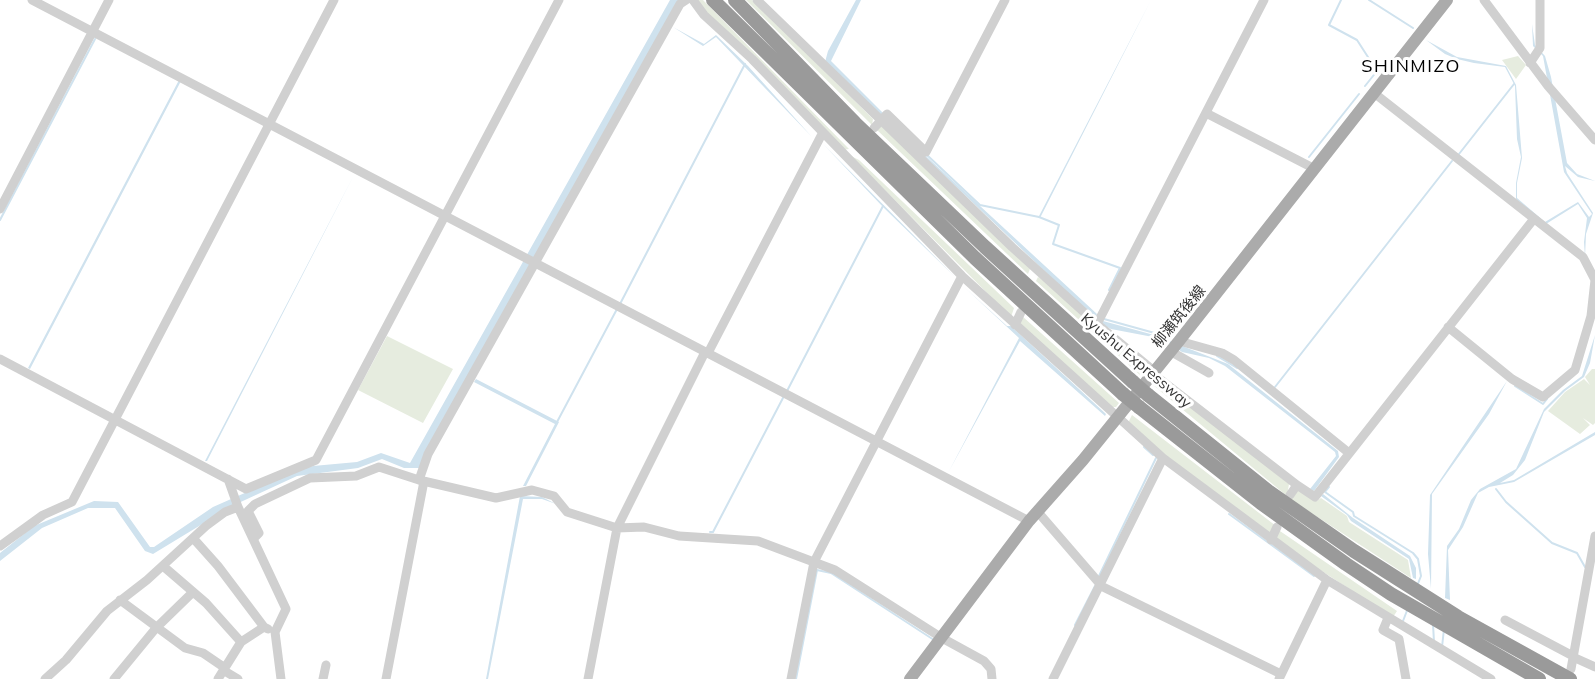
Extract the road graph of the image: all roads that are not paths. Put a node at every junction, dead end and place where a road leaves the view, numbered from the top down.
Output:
1 (32, 0) edge
2 (109, 0) edge
3 (334, 0) edge
4 (559, 0) edge
5 (686, 0) edge
6 (693, 0) edge
7 (713, 0) edge
8 (735, 0) edge
9 (758, 0) edge
10 (1005, 0) edge
11 (1264, 0) edge
12 (1447, 0) edge
13 (1484, 0) edge
14 (1540, 0) edge
15 (92, 32) junction
16 (1530, 63) junction
17 (1374, 93) junction
18 (1206, 113) junction
19 (270, 124) junction
20 (877, 125) junction
21 (822, 134) junction
22 (1595, 140) edge
23 (854, 150) dead end
24 (846, 158) junction
25 (1315, 169) junction
26 (0, 209) edge
27 (446, 216) junction
28 (1533, 220) junction
29 (536, 262) junction
30 (962, 276) junction
31 (1021, 312) dead end
32 (1593, 316) edge
33 (1098, 320) junction
34 (1015, 325) junction
35 (1448, 327) junction
36 (1179, 341) junction
37 (1170, 351) junction
38 (706, 352) junction
39 (0, 359) edge
40 (1153, 372) junction
41 (1209, 373) dead end
42 (1116, 418) junction
43 (116, 419) junction
44 (876, 440) junction
45 (1350, 453) junction
46 (1163, 458) junction
47 (228, 479) junction
48 (421, 481) junction
49 (1297, 485) junction
50 (1290, 495) dead end
51 (238, 507) junction
52 (1033, 516) junction
53 (1277, 527) dead end
54 (617, 528) junction
55 (1595, 536) edge
56 (193, 538) junction
57 (253, 539) junction
58 (1271, 540) junction
59 (0, 546) edge
60 (814, 562) junction
61 (163, 566) junction
62 (1327, 580) junction
63 (1099, 584) junction
64 (193, 592) junction
65 (120, 600) junction
66 (1388, 618) junction
67 (1505, 620) dead end
68 (1456, 623) junction
69 (264, 627) junction
70 (156, 628) junction
71 (275, 632) junction
72 (942, 639) junction
73 (241, 642) junction
74 (1573, 657) junction
75 (326, 665) dead end
76 (1595, 668) edge
77 (224, 669) junction
78 (1570, 674) edge
79 (1280, 677) edge
80 (45, 679) edge
81 (114, 679) edge
82 (218, 679) edge
83 (238, 679) edge
84 (281, 679) edge
85 (323, 679) edge
86 (386, 679) edge
87 (588, 679) edge
88 (791, 679) edge
89 (910, 679) edge
90 (992, 679) edge
91 (1053, 679) edge
92 (1406, 679) edge
93 (1491, 679) edge
94 (1539, 679) edge

1 - 15 street
2 - 15 street
3 - 19 street
4 - 27 street
5 - 29 street
6 - 21 street
7 - 68 highway, Kyushu Expressway, bridge
8 - 68 highway, Kyushu Expressway, bridge
9 - 20 street
10 - 20 street
11 - 18 street
12 - 17 main road, 柳瀬筑後線
13 - 16 street
14 - 16 street
15 - 19 street
15 - 26 street
16 - 22 street
17 - 25 main road, 柳瀬筑後線
17 - 28 street
18 - 25 street
18 - 33 street
19 - 27 street
19 - 43 street
20 - 33 street
21 - 24 street
21 - 38 street
23 - 24 street
24 - 30 street
25 - 36 main road, 柳瀬筑後線
27 - 29 street
27 - 47 street
28 - 32 street
28 - 35 street
29 - 38 street
29 - 48 street
30 - 34 street
30 - 44 street
31 - 34 street
32 - 35 street
33 - 40 street
34 - 42 street
35 - 45 street
36 - 37 main road, 柳瀬筑後線
36 - 45 street
37 - 40 main road, 柳瀬筑後線
37 - 41 street
38 - 44 street
38 - 54 street
39 - 43 street
40 - 42 main road, 柳瀬筑後線
40 - 49 street
42 - 46 street
42 - 52 main road, 柳瀬筑後線
43 - 47 street
43 - 59 street
44 - 52 street
44 - 60 street
45 - 49 street
46 - 58 street
46 - 63 street
47 - 51 street
48 - 54 street
48 - 57 street
48 - 86 street
49 - 50 street
51 - 56 street
51 - 57 street
52 - 63 street
52 - 72 main road, 柳瀬筑後線
53 - 58 street
54 - 60 street
54 - 87 street
55 - 74 street
56 - 61 street
56 - 69 street
57 - 71 street
58 - 62 street
60 - 72 street
60 - 88 street
61 - 64 street
61 - 65 street
62 - 66 street
62 - 79 street
63 - 79 street
63 - 91 street
64 - 70 street
64 - 73 street
65 - 70 street
65 - 80 street
66 - 92 street
66 - 93 street
67 - 74 street
68 - 78 highway, Kyushu Expressway
68 - 94 highway, Kyushu Expressway
69 - 71 street
69 - 73 street
70 - 77 street
70 - 81 street
71 - 84 street
72 - 89 main road, 柳瀬筑後線
72 - 90 street
73 - 77 street
74 - 76 street
74 - 78 street
75 - 85 street
77 - 82 street
77 - 83 street

